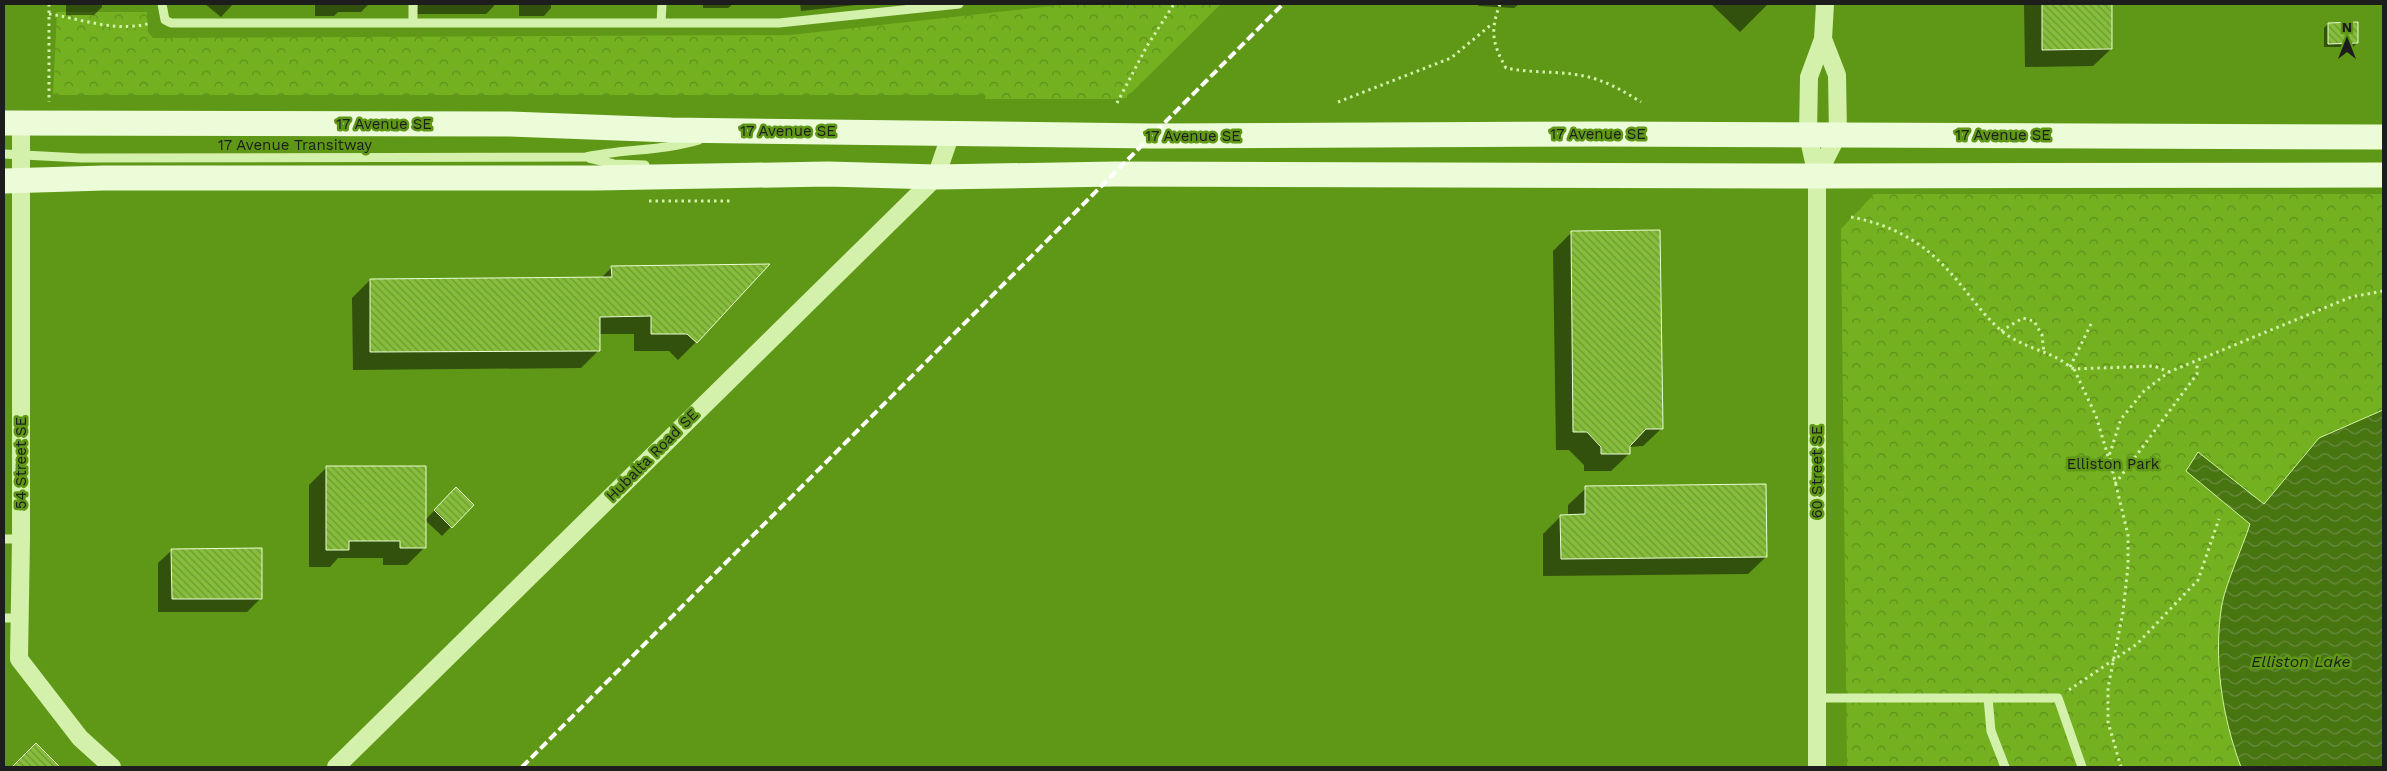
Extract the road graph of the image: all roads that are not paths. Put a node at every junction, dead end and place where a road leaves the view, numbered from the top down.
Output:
1 (162, 4) edge
2 (413, 4) edge
3 (662, 4) edge
4 (959, 4) edge
5 (1825, 4) edge
6 (412, 23) junction
7 (662, 23) junction
8 (1823, 39) junction
9 (12, 123) edge
10 (725, 131) junction
11 (951, 133) junction
12 (1838, 134) junction
13 (1808, 135) junction
14 (2383, 137) edge
15 (12, 155) edge
16 (586, 157) junction
17 (2383, 175) edge
18 (1817, 176) junction
19 (688, 177) junction
20 (936, 178) junction
21 (12, 181) edge
22 (4, 539) edge
23 (21, 539) junction
24 (11, 618) edge
25 (1817, 698) junction
26 (1988, 698) junction
27 (112, 767) edge
28 (336, 767) edge
29 (1817, 767) edge
30 (2005, 767) edge
31 (2082, 767) edge

1 - 6 lane
2 - 6 lane
3 - 7 lane
4 - 7 lane
5 - 8 street, 60 Street SE
6 - 7 lane
8 - 12 street, 60 Street SE
8 - 13 street, 60 Street SE
9 - 10 main road, 17 Avenue SE
9 - 15 street, 54 Street SE
10 - 11 main road, 17 Avenue SE
10 - 16 lane, 17 Avenue Transitway
11 - 13 main road, 17 Avenue SE
11 - 20 street, Hubalta Road SE
12 - 13 main road, 17 Avenue SE
12 - 14 main road, 17 Avenue SE
12 - 18 street, 60 Street SE
13 - 18 street, 60 Street SE
15 - 16 lane, 17 Avenue Transitway
15 - 21 street, 54 Street SE
16 - 19 lane, 17 Avenue Transitway
17 - 18 main road
18 - 20 main road
18 - 25 street, 60 Street SE
19 - 20 main road
19 - 21 main road
20 - 28 street, Hubalta Road SE
21 - 23 street, 54 Street SE
22 - 23 lane
23 - 24 street, 54 Street SE
24 - 27 street, 54 Street SE
25 - 26 lane
25 - 29 street, 60 Street SE
26 - 30 lane
26 - 31 lane

